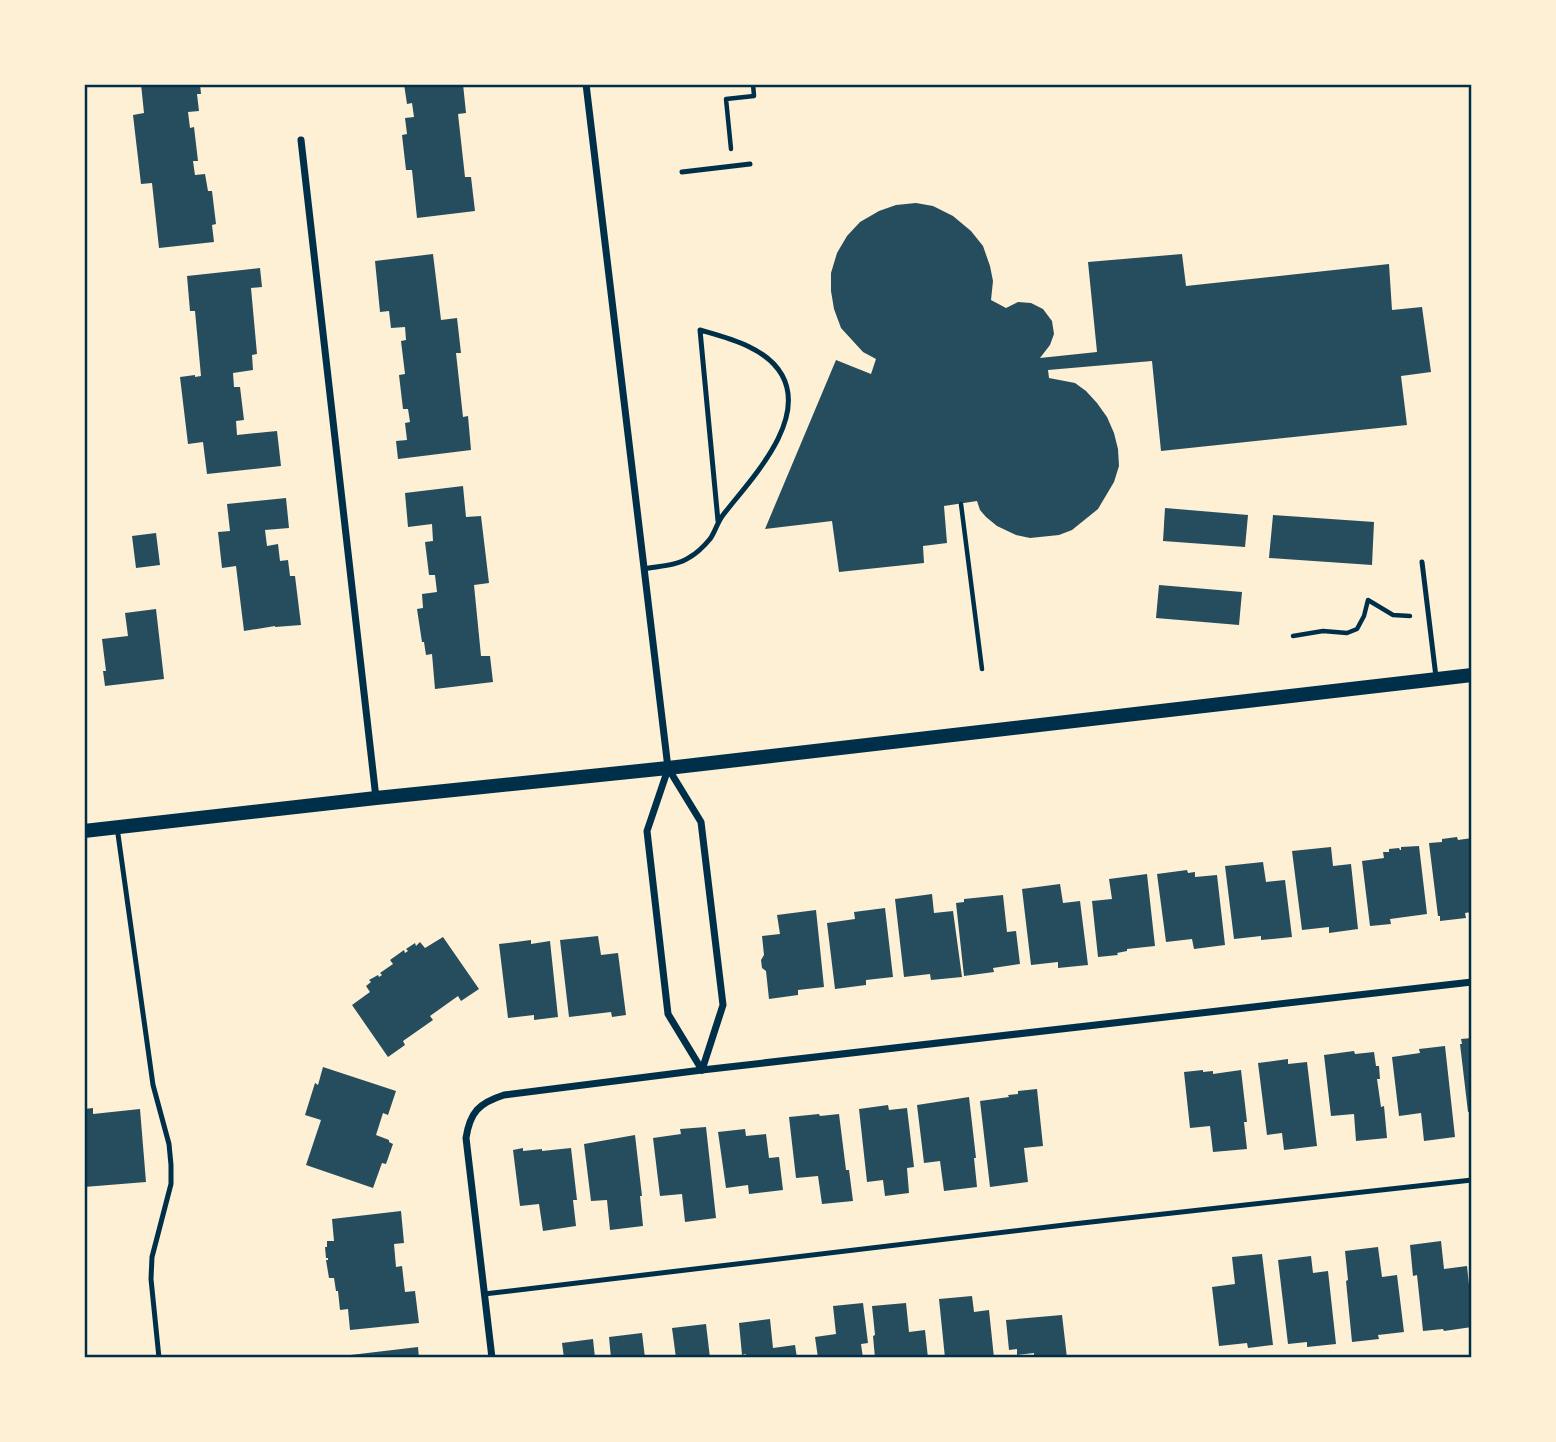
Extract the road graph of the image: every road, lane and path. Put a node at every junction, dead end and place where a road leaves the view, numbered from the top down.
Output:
1 (586, 84) edge
2 (753, 84) edge
3 (301, 140) dead end
4 (731, 150) dead end
5 (750, 164) dead end
6 (682, 172) dead end
7 (961, 504) dead end
8 (718, 521) junction
9 (1422, 562) dead end
10 (643, 569) junction
11 (1410, 615) dead end
12 (1293, 636) dead end
13 (982, 669) dead end
14 (1472, 675) edge
15 (1436, 678) junction
16 (668, 768) junction
17 (376, 798) junction
18 (117, 827) junction
19 (84, 831) edge
20 (1472, 982) edge
21 (702, 1070) junction
22 (1472, 1180) edge
23 (484, 1294) junction
24 (159, 1358) edge
25 (492, 1358) edge

1 - 10 street
2 - 4 path
3 - 17 street
5 - 6 lane
7 - 13 path
8 - 8 lane
8 - 10 lane
9 - 15 lane
10 - 16 street
11 - 12 path
14 - 15 main road
15 - 16 main road
16 - 17 main road
16 - 21 street
16 - 21 street
17 - 18 main road
18 - 19 main road
18 - 24 lane
20 - 21 street
21 - 23 street
22 - 23 lane
23 - 25 street

